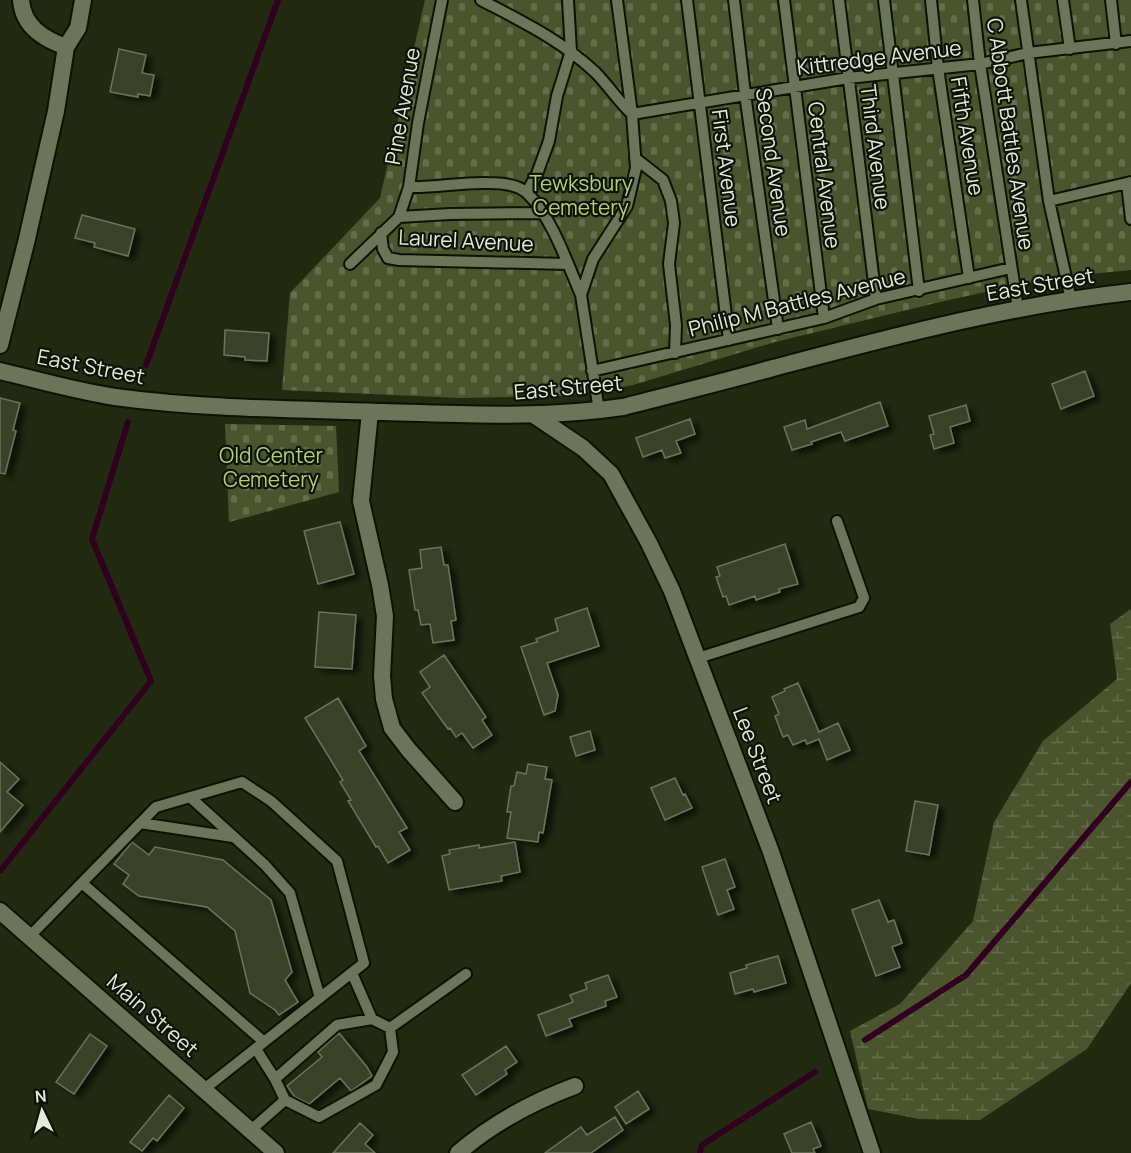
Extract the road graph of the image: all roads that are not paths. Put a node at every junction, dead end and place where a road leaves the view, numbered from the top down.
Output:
1 (21, 0) edge
2 (82, 0) edge
3 (442, 0) edge
4 (481, 0) edge
5 (568, 0) edge
6 (617, 0) edge
7 (687, 0) edge
8 (734, 0) edge
9 (784, 0) edge
10 (839, 0) edge
11 (884, 0) edge
12 (931, 0) edge
13 (973, 0) edge
14 (1020, 0) edge
15 (1063, 0) edge
16 (1111, 0) edge
17 (1131, 41) edge
18 (1116, 44) junction
19 (66, 47) junction
20 (1070, 49) junction
21 (571, 51) junction
22 (1028, 53) junction
23 (980, 64) junction
24 (938, 68) junction
25 (892, 74) junction
26 (848, 78) junction
27 (795, 87) junction
28 (745, 94) junction
29 (699, 102) junction
30 (632, 114) junction
31 (635, 158) junction
32 (1129, 182) edge
33 (409, 187) junction
34 (527, 192) junction
35 (1049, 201) junction
36 (542, 213) junction
37 (399, 218) junction
38 (1131, 219) edge
39 (381, 233) junction
40 (350, 264) dead end
41 (567, 264) junction
42 (1011, 267) junction
43 (969, 278) junction
44 (919, 291) junction
45 (1131, 292) edge
46 (581, 296) junction
47 (876, 299) junction
48 (1071, 300) junction
49 (1018, 309) junction
50 (824, 318) junction
51 (778, 329) junction
52 (729, 340) junction
53 (0, 345) edge
54 (675, 352) junction
55 (0, 371) edge
56 (592, 371) junction
57 (599, 411) junction
58 (370, 412) junction
59 (534, 416) junction
60 (837, 521) dead end
61 (698, 658) junction
62 (190, 797) junction
63 (454, 802) dead end
64 (140, 823) junction
65 (233, 837) junction
66 (82, 883) junction
67 (0, 911) edge
68 (29, 937) junction
69 (352, 973) junction
70 (466, 974) dead end
71 (320, 998) junction
72 (372, 1019) junction
73 (390, 1029) junction
74 (260, 1045) junction
75 (275, 1079) junction
76 (575, 1086) dead end
77 (204, 1089) junction
78 (285, 1100) junction
79 (250, 1130) junction
80 (272, 1152) edge
81 (458, 1153) edge
82 (872, 1153) edge

1 - 19 street
2 - 19 street
3 - 33 lane, Pine Avenue
4 - 21 lane
5 - 21 lane
6 - 30 lane
7 - 29 lane, First Avenue
8 - 28 lane, Second Avenue
9 - 27 lane, Central Avenue
10 - 26 lane, Third Avenue
11 - 25 lane
12 - 24 lane, Fifth Avenue
13 - 23 lane, C Abbott Battles Avenue
14 - 22 lane
15 - 20 lane
16 - 18 lane
17 - 18 lane, Kittredge Avenue
18 - 20 lane, Kittredge Avenue
19 - 53 street
20 - 22 lane, Kittredge Avenue
21 - 30 lane
21 - 34 lane
22 - 23 lane, Kittredge Avenue
22 - 35 lane
23 - 24 lane, Kittredge Avenue
23 - 42 lane, C Abbott Battles Avenue
24 - 25 lane, Kittredge Avenue
24 - 43 lane, Fifth Avenue
25 - 26 lane, Kittredge Avenue
25 - 44 lane
26 - 27 lane, Kittredge Avenue
26 - 47 lane, Third Avenue
27 - 28 lane, Kittredge Avenue
27 - 50 lane, Central Avenue
28 - 29 lane, Kittredge Avenue
28 - 51 lane, Second Avenue
29 - 30 lane, Kittredge Avenue
29 - 52 lane, First Avenue
30 - 31 lane
31 - 46 lane
31 - 54 lane
32 - 35 lane
32 - 38 lane
33 - 34 lane
33 - 37 lane, Pine Avenue
34 - 36 lane
35 - 48 lane
36 - 37 lane
36 - 41 lane
37 - 39 lane
39 - 40 lane
39 - 41 lane, Laurel Avenue
41 - 46 lane
42 - 43 lane, Philip M Battles Avenue
42 - 49 lane, C Abbott Battles Avenue
43 - 44 lane, Philip M Battles Avenue
44 - 47 lane, Philip M Battles Avenue
45 - 48 street, East Street
46 - 56 lane
47 - 50 lane, Philip M Battles Avenue
48 - 49 street, East Street
49 - 57 street, East Street
50 - 51 lane, Philip M Battles Avenue
51 - 52 lane, Philip M Battles Avenue
52 - 54 lane, Philip M Battles Avenue
54 - 56 lane, Philip M Battles Avenue
55 - 58 street, East Street
56 - 57 lane
57 - 59 street, East Street
58 - 59 street, East Street
58 - 63 street
59 - 61 street, Lee Street
60 - 61 lane
61 - 82 street, Lee Street
62 - 64 lane
62 - 65 lane
62 - 69 lane
64 - 65 lane
64 - 66 lane
65 - 71 lane
66 - 68 lane
66 - 74 lane
67 - 68 street, Main Street
68 - 77 street, Main Street
69 - 71 lane
69 - 72 lane
70 - 73 lane
71 - 74 lane
72 - 73 lane
72 - 75 lane
73 - 78 lane
74 - 75 lane
74 - 77 lane
75 - 78 lane
76 - 81 street
77 - 79 street, Main Street
78 - 79 lane
79 - 80 street, Main Street

